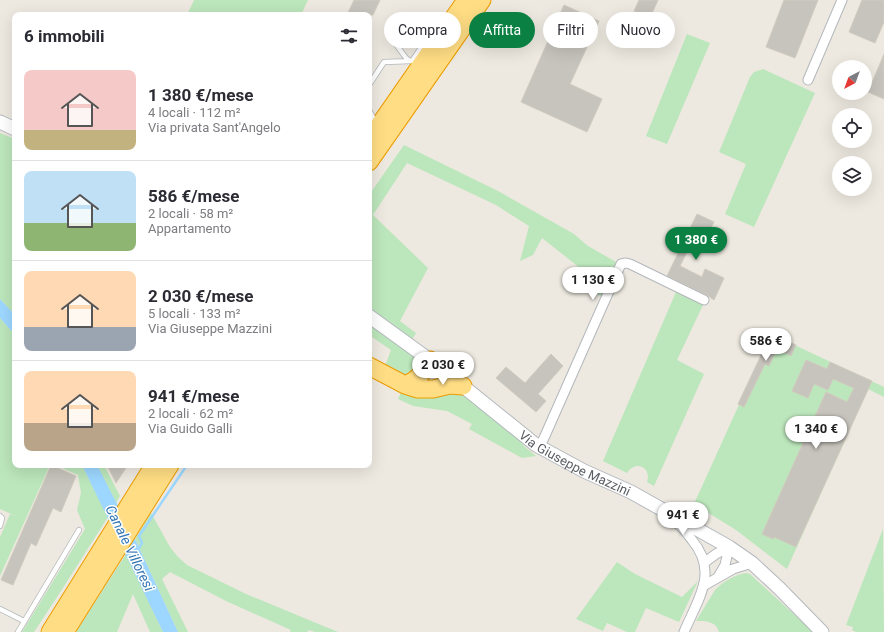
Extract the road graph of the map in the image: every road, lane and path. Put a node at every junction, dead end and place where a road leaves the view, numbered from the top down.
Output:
1 (466, 0) edge
2 (482, 0) edge
3 (842, 0) edge
4 (457, 12) edge
5 (399, 48) edge
6 (421, 48) edge
7 (432, 48) edge
8 (410, 61) junction
9 (372, 80) edge
10 (808, 80) dead end
11 (0, 122) edge
12 (12, 128) edge
13 (374, 133) edge
14 (372, 158) edge
15 (704, 300) dead end
16 (372, 318) edge
17 (434, 363) junction
18 (372, 368) edge
19 (405, 385) junction
20 (463, 386) junction
21 (424, 390) junction
22 (539, 447) junction
23 (153, 468) edge
24 (168, 468) edge
25 (630, 492) junction
26 (130, 515) junction
27 (0, 516) edge
28 (0, 526) edge
29 (79, 530) dead end
30 (112, 545) junction
31 (729, 547) junction
32 (705, 562) junction
33 (752, 563) junction
34 (718, 578) junction
35 (705, 585) junction
36 (0, 610) edge
37 (24, 621) junction
38 (18, 632) edge
39 (40, 632) edge
40 (50, 632) edge
41 (65, 632) edge
42 (684, 632) edge
43 (822, 632) edge

1 - 4 highway
2 - 14 highway
3 - 10 street
5 - 8 lane
6 - 8 lane
7 - 13 highway
8 - 9 lane
11 - 12 street
15 - 22 street
16 - 17 street, Via Giuseppe Mazzini
17 - 19 highway
17 - 20 street, Via Giuseppe Mazzini
17 - 21 highway
18 - 19 highway
19 - 21 highway
20 - 21 highway
20 - 22 street, Via Giuseppe Mazzini
22 - 25 street, Via Giuseppe Mazzini
23 - 26 highway
24 - 26 highway
25 - 31 street, Via Giuseppe Mazzini
25 - 32 street
26 - 30 highway
27 - 28 lane
29 - 37 lane
30 - 39 highway
30 - 40 highway
30 - 41 highway
31 - 32 street
31 - 33 street, Via Giuseppe Mazzini
31 - 34 street
32 - 35 street
33 - 34 street
33 - 43 street, Via Giuseppe Mazzini
34 - 35 street
35 - 42 street
36 - 37 lane
37 - 38 lane

